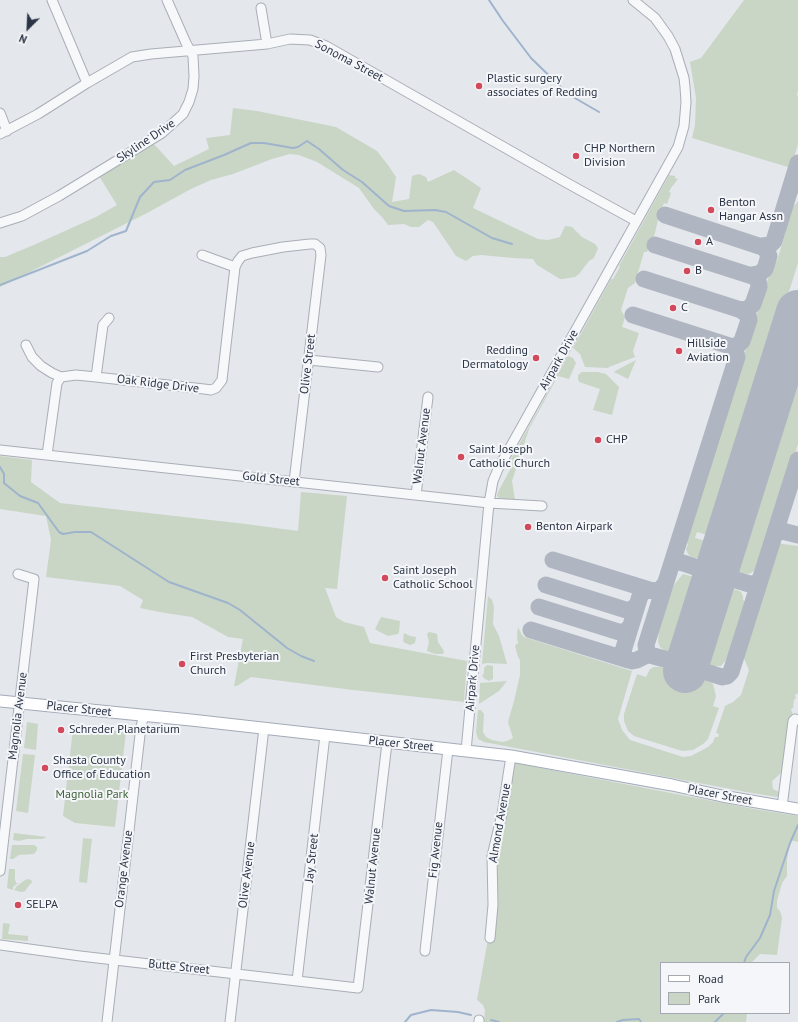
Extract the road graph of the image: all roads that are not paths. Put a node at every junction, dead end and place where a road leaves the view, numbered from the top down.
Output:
1 (52, 0) edge
2 (167, 0) edge
3 (633, 0) edge
4 (261, 8) dead end
5 (267, 44) junction
6 (191, 51) junction
7 (87, 83) junction
8 (0, 113) edge
9 (4, 133) edge
10 (636, 220) junction
11 (0, 223) edge
12 (202, 255) dead end
13 (236, 267) junction
14 (109, 318) dead end
15 (26, 345) dead end
16 (309, 360) junction
17 (378, 367) dead end
18 (61, 377) junction
19 (96, 377) junction
20 (428, 397) dead end
21 (0, 450) edge
22 (47, 455) junction
23 (294, 482) junction
24 (416, 496) junction
25 (489, 503) junction
26 (542, 506) dead end
27 (18, 574) dead end
28 (0, 701) edge
29 (20, 703) junction
30 (144, 716) junction
31 (798, 720) edge
32 (264, 728) junction
33 (326, 735) junction
34 (387, 742) junction
35 (448, 749) junction
36 (466, 751) junction
37 (511, 756) junction
38 (782, 807) junction
39 (798, 809) edge
40 (0, 871) edge
41 (490, 938) dead end
42 (0, 945) edge
43 (425, 951) dead end
44 (113, 960) junction
45 (236, 974) junction
46 (297, 981) junction
47 (358, 988) joint
48 (107, 1022) edge
49 (230, 1022) edge

1 - 7 street
2 - 6 street, Skyline Drive
3 - 10 street, Airpark Drive
4 - 5 street
5 - 6 street, Sonoma Street
5 - 10 street, Sonoma Street
6 - 7 street, Sonoma Street
6 - 11 street, Skyline Drive
7 - 9 street, Sonoma Street
8 - 9 street
10 - 25 street, Airpark Drive
12 - 13 street
13 - 16 street, Olive Street
13 - 19 street, Oak Ridge Drive
14 - 19 street
15 - 18 street
16 - 17 street
16 - 23 street, Olive Street
18 - 19 street, Oak Ridge Drive
18 - 22 street
20 - 24 street, Walnut Avenue
21 - 22 street, Gold Street
22 - 23 street, Gold Street
23 - 24 street, Gold Street
24 - 25 street, Gold Street
25 - 26 street, Gold Street
25 - 36 street, Airpark Drive
27 - 29 street, Magnolia Avenue
28 - 29 main road, Placer Street
29 - 30 main road, Placer Street
29 - 40 street, Magnolia Avenue
30 - 32 main road, Placer Street
30 - 44 street, Orange Avenue
31 - 38 street
32 - 33 main road, Placer Street
32 - 45 street, Olive Avenue
33 - 34 main road, Placer Street
33 - 46 street, Jay Street
34 - 35 main road, Placer Street
34 - 47 street, Walnut Avenue
35 - 36 main road, Placer Street
35 - 43 street, Fig Avenue
36 - 37 main road, Placer Street
37 - 38 main road, Placer Street
37 - 41 street, Almond Avenue
38 - 39 main road, Placer Street
42 - 44 street, Butte Street
44 - 45 street, Butte Street
44 - 48 street, Orange Avenue
45 - 46 street, Butte Street
45 - 49 street, Olive Avenue
46 - 47 street, Butte Street

